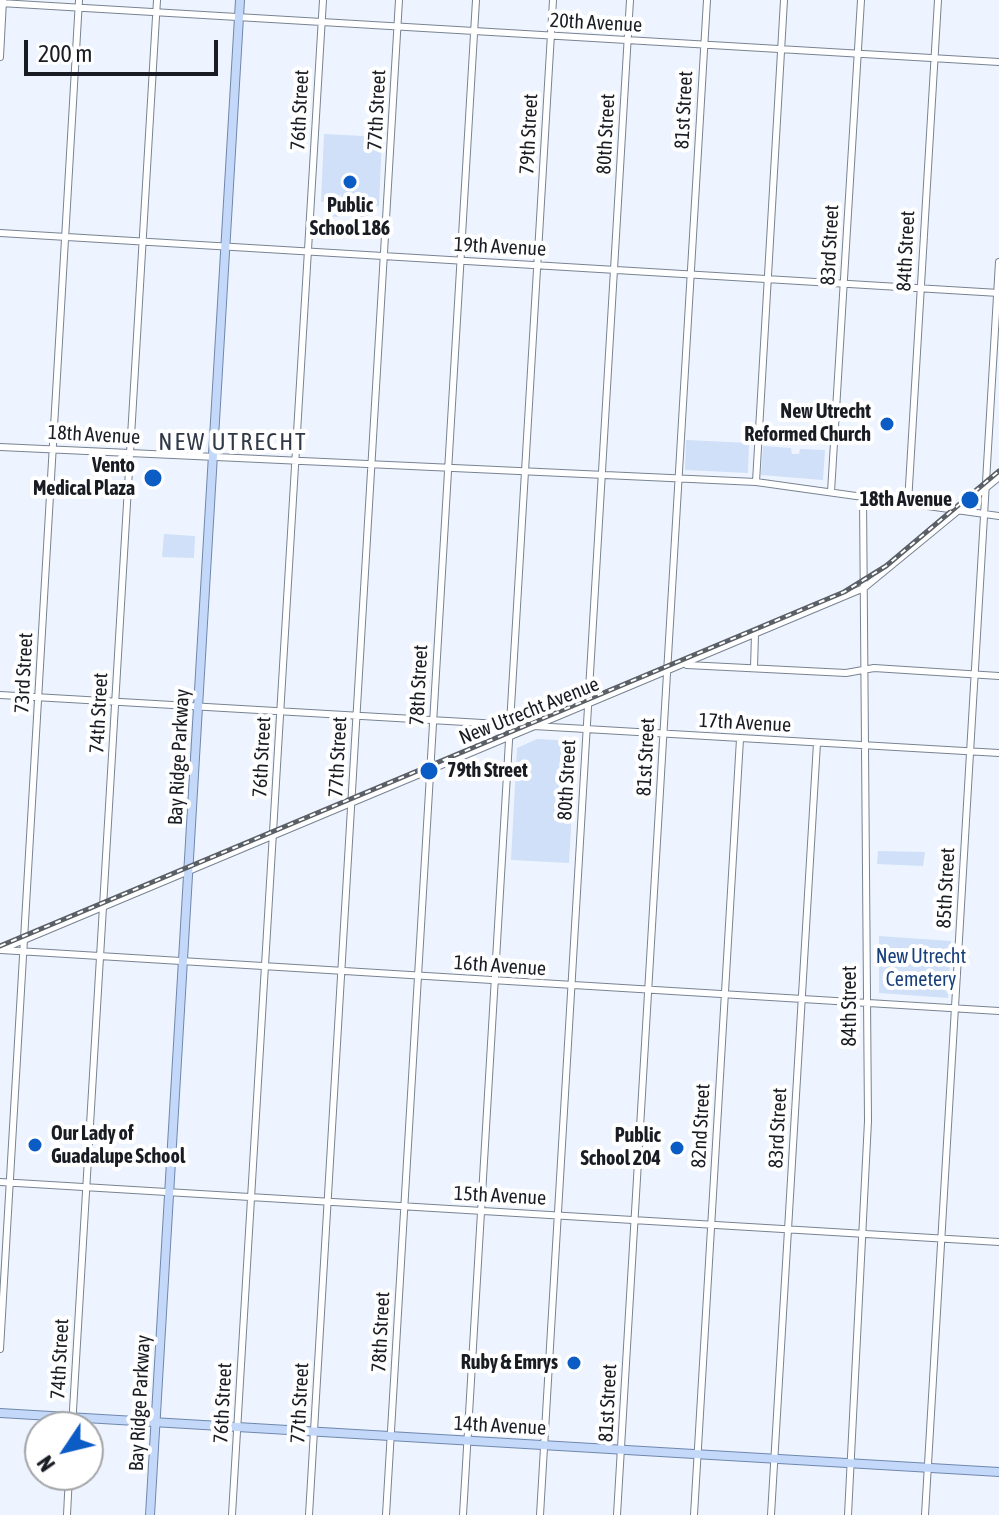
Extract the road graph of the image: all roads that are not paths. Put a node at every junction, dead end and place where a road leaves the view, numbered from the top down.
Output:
1 (157, 0) edge
2 (240, 0) edge
3 (323, 0) edge
4 (399, 0) edge
5 (476, 0) edge
6 (553, 0) edge
7 (630, 0) edge
8 (707, 0) edge
9 (784, 0) edge
10 (861, 0) edge
11 (938, 0) edge
12 (2, 2) edge
13 (79, 4) edge
14 (156, 12) junction
15 (239, 17) junction
16 (322, 21) junction
17 (397, 27) junction
18 (475, 31) junction
19 (551, 36) junction
20 (627, 40) junction
21 (704, 45) junction
22 (781, 49) junction
23 (857, 54) junction
24 (0, 57) edge
25 (934, 59) junction
26 (999, 62) edge
27 (0, 233) edge
28 (65, 238) junction
29 (141, 242) junction
30 (225, 247) junction
31 (308, 251) junction
32 (385, 256) junction
33 (461, 260) junction
34 (999, 262) edge
35 (538, 265) junction
36 (614, 270) junction
37 (691, 274) junction
38 (768, 279) junction
39 (844, 284) junction
40 (920, 288) junction
41 (998, 293) edge
42 (0, 447) edge
43 (54, 449) junction
44 (131, 453) junction
45 (212, 457) junction
46 (294, 461) junction
47 (372, 465) junction
48 (448, 468) junction
49 (525, 472) junction
50 (601, 475) junction
51 (999, 477) edge
52 (678, 478) junction
53 (756, 482) junction
54 (986, 488) junction
55 (831, 492) junction
56 (863, 497) junction
57 (908, 503) junction
58 (957, 510) junction
59 (984, 514) junction
60 (999, 516) edge
61 (864, 588) junction
62 (755, 634) junction
63 (684, 665) junction
64 (754, 668) junction
65 (864, 670) junction
66 (667, 672) junction
67 (974, 675) junction
68 (999, 676) edge
69 (0, 695) edge
70 (39, 697) junction
71 (115, 701) junction
72 (588, 703) junction
73 (198, 706) junction
74 (281, 711) junction
75 (356, 716) junction
76 (433, 721) junction
77 (488, 723) junction
78 (510, 725) junction
79 (533, 726) junction
80 (586, 730) junction
81 (663, 734) junction
82 (509, 735) junction
83 (740, 739) junction
84 (495, 742) junction
85 (817, 743) junction
86 (864, 747) junction
87 (970, 752) junction
88 (999, 753) edge
89 (431, 769) junction
90 (352, 803) junction
91 (273, 836) junction
92 (188, 870) junction
93 (103, 906) junction
94 (24, 940) junction
95 (0, 950) edge
96 (24, 954) junction
97 (100, 957) junction
98 (183, 962) junction
99 (265, 967) junction
100 (342, 972) junction
101 (418, 976) junction
102 (494, 982) junction
103 (571, 987) junction
104 (648, 990) junction
105 (724, 995) junction
106 (801, 1000) junction
107 (866, 1003) junction
108 (955, 1008) junction
109 (999, 1011) edge
110 (0, 1182) edge
111 (10, 1183) junction
112 (86, 1187) junction
113 (169, 1192) junction
114 (251, 1198) junction
115 (328, 1202) junction
116 (405, 1206) junction
117 (482, 1211) junction
118 (558, 1215) junction
119 (635, 1220) junction
120 (711, 1224) junction
121 (788, 1229) junction
122 (864, 1234) junction
123 (941, 1239) junction
124 (999, 1242) edge
125 (0, 1349) edge
126 (73, 1411) edge
127 (0, 1413) edge
128 (24, 1416) edge
129 (104, 1422) edge
130 (155, 1422) junction
131 (237, 1428) junction
132 (314, 1431) junction
133 (391, 1436) junction
134 (468, 1441) junction
135 (544, 1445) junction
136 (621, 1450) junction
137 (698, 1454) junction
138 (774, 1459) junction
139 (851, 1463) junction
140 (927, 1468) junction
141 (999, 1472) edge
142 (68, 1491) edge
143 (67, 1515) edge
144 (150, 1515) edge
145 (232, 1515) edge
146 (309, 1515) edge
147 (386, 1515) edge
148 (463, 1515) edge
149 (540, 1515) edge
150 (617, 1515) edge
151 (694, 1515) edge
152 (771, 1515) edge
153 (848, 1515) edge
154 (925, 1515) edge

1 - 14 street, 74th Street
2 - 15 main road, Bay Ridge Parkway
3 - 16 street, 76th Street
4 - 17 street, 77th Street
5 - 18 street, 78th Street
6 - 19 street, 79th Street
7 - 20 street, 80th Street
8 - 21 street, 81st Street
9 - 22 street
10 - 23 street, 83rd Street
11 - 25 street, 84th Street
12 - 13 street, 20th Avenue
12 - 24 street
13 - 14 street, 20th Avenue
13 - 28 street, 73rd Street
14 - 15 street, 20th Avenue
14 - 29 street, 74th Street
15 - 16 street, 20th Avenue
15 - 30 main road, Bay Ridge Parkway
16 - 17 street, 20th Avenue
16 - 31 street, 76th Street
17 - 18 street, 20th Avenue
17 - 32 street, 77th Street
18 - 19 street, 20th Avenue
18 - 33 street, 78th Street
19 - 20 street, 20th Avenue
19 - 35 street, 79th Street
20 - 21 street, 20th Avenue
20 - 36 street, 80th Street
21 - 22 street, 20th Avenue
21 - 37 street, 81st Street
22 - 23 street, 20th Avenue
22 - 38 street
23 - 25 street, 20th Avenue
23 - 39 street, 83rd Street
25 - 26 street, 20th Avenue
25 - 40 street, 84th Street
27 - 28 street, 19th Avenue
28 - 29 street, 19th Avenue
28 - 43 street, 73rd Street
29 - 30 street, 19th Avenue
29 - 44 street, 74th Street
30 - 31 street, 19th Avenue
30 - 45 main road, Bay Ridge Parkway
31 - 32 street, 19th Avenue
31 - 46 street, 76th Street
32 - 33 street, 19th Avenue
32 - 47 street, 77th Street
33 - 35 street, 19th Avenue
33 - 48 street, 78th Street
34 - 41 street, 85th Street
35 - 36 street, 19th Avenue
35 - 49 street, 79th Street
36 - 37 street, 19th Avenue
36 - 50 street, 80th Street
37 - 38 street, 19th Avenue
37 - 52 street, 81st Street
38 - 39 street, 19th Avenue
38 - 53 street
39 - 40 street, 19th Avenue
39 - 55 street, 83rd Street
40 - 41 street, 19th Avenue
40 - 57 street, 84th Street
41 - 54 street, 85th Street
42 - 43 street, 18th Avenue
43 - 44 street, 18th Avenue
43 - 70 street, 73rd Street
44 - 45 street, 18th Avenue
44 - 71 street, 74th Street
45 - 46 street, 18th Avenue
45 - 73 main road, Bay Ridge Parkway
46 - 47 street, 18th Avenue
46 - 74 street, 76th Street
47 - 48 street, 18th Avenue
47 - 75 street, 77th Street
48 - 49 street, 18th Avenue
48 - 76 street, 78th Street
49 - 50 street, 18th Avenue
49 - 78 street, 79th Street
50 - 52 street, 18th Avenue
50 - 72 street, 80th Street
51 - 54 street, New Utrecht Avenue
52 - 53 street, 18th Avenue
52 - 66 street, 81st Street
53 - 55 street, 18th Avenue
54 - 58 street, New Utrecht Avenue
54 - 59 street, 85th Street
55 - 56 street, 18th Avenue
56 - 57 street, 18th Avenue
56 - 61 street, 84th Street
57 - 58 street, 18th Avenue
58 - 59 street, 18th Avenue
58 - 61 street, New Utrecht Avenue
59 - 60 street, 18th Avenue
59 - 67 street, 85th Street
61 - 62 street, New Utrecht Avenue
61 - 65 street, 84th Street
62 - 63 street, New Utrecht Avenue
62 - 64 street
63 - 64 street
63 - 66 street, New Utrecht Avenue
64 - 65 street
65 - 67 street
65 - 86 street, 84th Street
66 - 72 street, New Utrecht Avenue
66 - 81 street, 81st Street
67 - 68 street
67 - 87 street, 85th Street
69 - 70 street, 17th Avenue
70 - 71 street, 17th Avenue
70 - 94 street, 73rd Street
71 - 73 street, 17th Avenue
71 - 93 street, 74th Street
72 - 79 street, New Utrecht Avenue
72 - 80 street, 80th Street
73 - 74 street, 17th Avenue
73 - 92 main road, Bay Ridge Parkway
74 - 75 street, 17th Avenue
74 - 91 street, 76th Street
75 - 76 street, 17th Avenue
75 - 90 street, 77th Street
76 - 77 street, 17th Avenue
76 - 89 street, 78th Street
77 - 78 street, 17th Avenue
77 - 84 street
78 - 79 street, 17th Avenue
78 - 82 street, 79th Street
79 - 80 street, 17th Avenue
79 - 82 street, New Utrecht Avenue
80 - 81 street, 17th Avenue
80 - 103 street, 80th Street
81 - 83 street, 17th Avenue
81 - 104 street, 81st Street
82 - 84 street, New Utrecht Avenue
82 - 102 street, 79th Street
83 - 85 street, 17th Avenue
83 - 105 street, 82nd Street
84 - 89 street, New Utrecht Avenue
85 - 86 street, 17th Avenue
85 - 106 street, 83rd Street
86 - 87 street, 17th Avenue
86 - 107 street, 84th Street
87 - 88 street, 17th Avenue
87 - 108 street, 85th Street
89 - 90 street, New Utrecht Avenue
89 - 101 street, 78th Street
90 - 91 street, New Utrecht Avenue
90 - 100 street, 77th Street
91 - 92 street, New Utrecht Avenue
91 - 99 street, 76th Street
92 - 93 street, New Utrecht Avenue
92 - 98 main road, Bay Ridge Parkway
93 - 94 street, New Utrecht Avenue
93 - 97 street, 74th Street
94 - 95 street, New Utrecht Avenue
94 - 96 street, 73rd Street
95 - 96 street, 16th Avenue
96 - 97 street, 16th Avenue
96 - 111 street, 73rd Street
97 - 98 street, 16th Avenue
97 - 112 street, 74th Street
98 - 99 street, 16th Avenue
98 - 113 main road, Bay Ridge Parkway
99 - 100 street, 16th Avenue
99 - 114 street, 76th Street
100 - 101 street, 16th Avenue
100 - 115 street, 77th Street
101 - 102 street, 16th Avenue
101 - 116 street, 78th Street
102 - 103 street, 16th Avenue
102 - 117 street, 79th Street
103 - 104 street, 16th Avenue
103 - 118 street, 80th Street
104 - 105 street, 16th Avenue
104 - 119 street, 81st Street
105 - 106 street, 16th Avenue
105 - 120 street, 82nd Street
106 - 107 street, 16th Avenue
106 - 121 street, 83rd Street
107 - 108 street, 16th Avenue
107 - 122 street, 84th Street
108 - 109 street, 16th Avenue
108 - 123 street, 85th Street
110 - 111 street, 15th Avenue
111 - 112 street, 15th Avenue
111 - 125 street, 73rd Street
112 - 113 street, 15th Avenue
112 - 126 street, 74th Street
113 - 114 street, 15th Avenue
113 - 130 main road, Bay Ridge Parkway
114 - 115 street, 15th Avenue
114 - 131 street, 76th Street
115 - 116 street, 15th Avenue
115 - 132 street, 77th Street
116 - 117 street, 15th Avenue
116 - 133 street, 78th Street
117 - 118 street, 15th Avenue
117 - 134 street, 79th Street
118 - 119 street, 15th Avenue
118 - 135 street, 80th Street
119 - 120 street, 15th Avenue
119 - 136 street, 81st Street
120 - 121 street, 15th Avenue
120 - 137 street, 82nd Street
121 - 122 street, 15th Avenue
121 - 138 street, 83rd Street
122 - 123 street, 15th Avenue
122 - 139 street, 84th Street
123 - 124 street, 15th Avenue
123 - 140 street, 85th Street
127 - 128 main road, 14th Avenue
129 - 130 main road, 14th Avenue
130 - 131 main road, 14th Avenue
130 - 144 main road, Bay Ridge Parkway
131 - 132 main road, 14th Avenue
131 - 145 street, 76th Street
132 - 133 main road, 14th Avenue
132 - 146 street, 77th Street
133 - 134 main road, 14th Avenue
133 - 147 street, 78th Street
134 - 135 main road, 14th Avenue
134 - 148 street, 79th Street
135 - 136 main road, 14th Avenue
135 - 149 street, 80th Street
136 - 137 main road, 14th Avenue
136 - 150 street, 81st Street
137 - 138 main road, 14th Avenue
137 - 151 street, 82nd Street
138 - 139 main road, 14th Avenue
138 - 152 street, 83rd Street
139 - 140 main road, 14th Avenue
139 - 153 street, 84th Street
140 - 141 main road, 14th Avenue
140 - 154 street, 85th Street
142 - 143 street

